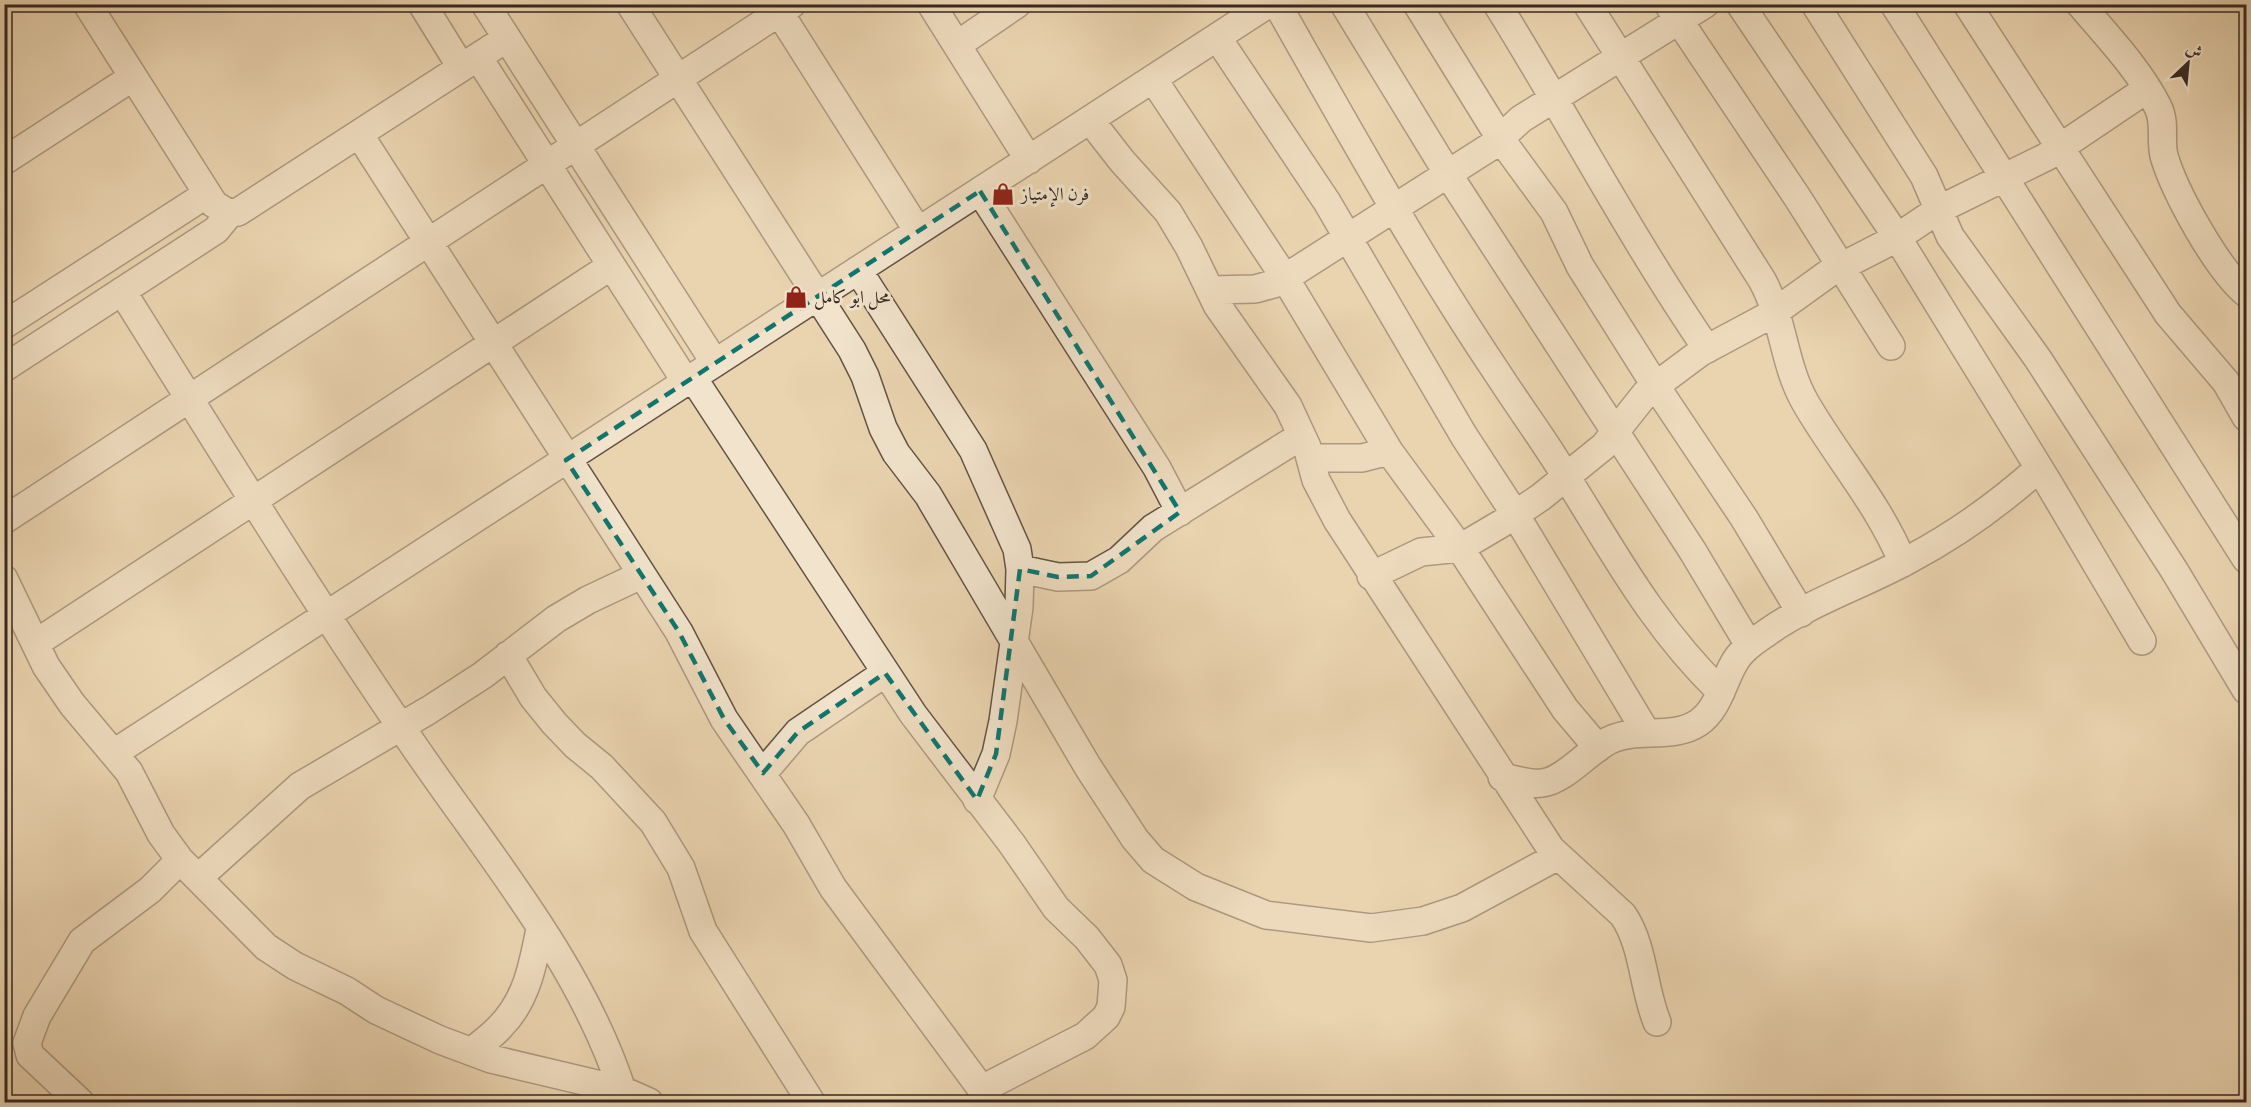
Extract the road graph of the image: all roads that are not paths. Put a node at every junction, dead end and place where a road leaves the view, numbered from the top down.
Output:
1 (87, 4) edge
2 (422, 4) edge
3 (485, 4) edge
4 (630, 4) edge
5 (932, 4) edge
6 (1017, 4) edge
7 (1268, 4) edge
8 (1277, 4) edge
9 (1344, 4) edge
10 (1417, 4) edge
11 (1497, 4) edge
12 (1587, 4) edge
13 (1705, 4) edge
14 (1740, 4) edge
15 (1815, 4) edge
16 (1894, 4) edge
17 (1967, 4) edge
18 (2080, 4) edge
19 (782, 7) edge
20 (1674, 13) edge
21 (507, 38) junction
22 (1217, 38) junction
23 (957, 45) junction
24 (1622, 56) junction
25 (470, 62) junction
26 (133, 77) junction
27 (678, 79) junction
28 (1153, 79) junction
29 (2147, 89) junction
30 (1555, 98) junction
31 (1090, 120) junction
32 (359, 134) junction
33 (1500, 138) junction
34 (576, 146) junction
35 (2060, 148) junction
36 (1029, 160) junction
37 (4, 161) edge
38 (547, 165) junction
39 (1448, 174) junction
40 (2003, 177) junction
41 (980, 191) junction
42 (207, 194) junction
43 (1396, 209) junction
44 (1938, 210) junction
45 (230, 213) junction
46 (918, 231) junction
47 (1897, 237) junction
48 (1348, 240) junction
49 (428, 243) junction
50 (611, 266) junction
51 (1840, 268) junction
52 (858, 270) junction
53 (1285, 278) junction
54 (1210, 290) junction
55 (122, 291) junction
56 (2247, 293) edge
57 (816, 297) junction
58 (1777, 311) junction
59 (4, 325) edge
60 (492, 344) junction
61 (1891, 346) dead end
62 (1707, 349) junction
63 (4, 368) edge
64 (698, 374) junction
65 (1655, 385) junction
66 (190, 399) junction
67 (2247, 417) edge
68 (1616, 433) junction
69 (1306, 447) junction
70 (1389, 451) junction
71 (566, 460) junction
72 (2039, 468) junction
73 (1566, 476) junction
74 (252, 501) junction
75 (1180, 512) junction
76 (1515, 514) junction
77 (4, 520) edge
78 (1460, 548) junction
79 (2247, 559) edge
80 (1903, 563) junction
81 (1020, 569) junction
82 (641, 575) junction
83 (1371, 576) junction
84 (4, 579) edge
85 (1801, 613) junction
86 (327, 615) junction
87 (1013, 640) junction
88 (2142, 641) dead end
89 (36, 643) junction
90 (1749, 645) junction
91 (508, 655) junction
92 (885, 673) junction
93 (2247, 690) edge
94 (1721, 692) junction
95 (402, 728) junction
96 (1646, 732) junction
97 (1598, 748) junction
98 (114, 753) junction
99 (763, 773) junction
100 (1502, 777) junction
101 (976, 800) junction
102 (1558, 856) junction
103 (189, 869) junction
104 (540, 929) junction
105 (1657, 1022) dead end
106 (472, 1052) junction
107 (622, 1090) junction
108 (986, 1096) edge
109 (80, 1102) edge
110 (650, 1102) edge
111 (811, 1102) edge

1 - 26 street
2 - 25 street
3 - 21 street
4 - 27 street
5 - 23 street
6 - 23 street
7 - 22 street
8 - 43 street
9 - 39 street
10 - 33 street
11 - 30 street
12 - 24 street
13 - 20 street
14 - 47 street
15 - 44 street
16 - 40 street
17 - 35 street
18 - 29 street
19 - 27 street
19 - 46 street
20 - 24 street
20 - 51 street
21 - 25 street
21 - 34 street
22 - 28 street
22 - 48 street
23 - 36 street
24 - 30 street
24 - 58 street
25 - 32 street
25 - 38 street
26 - 37 street
26 - 42 street
27 - 34 street
27 - 57 street
28 - 31 street
28 - 53 street
29 - 35 street
29 - 56 street
30 - 33 street
30 - 62 street
31 - 36 street
31 - 54 street
32 - 45 street
32 - 49 street
33 - 39 street
33 - 65 street
34 - 38 street
34 - 64 street
35 - 40 street
35 - 67 street
36 - 41 street
38 - 49 street
38 - 50 street
39 - 43 street
39 - 68 street
40 - 44 street
40 - 79 street
41 - 46 street
41 - 75 street
42 - 45 street
42 - 59 street
43 - 48 street
43 - 73 street
44 - 47 street
44 - 93 street
45 - 55 street
46 - 52 street
47 - 51 street
47 - 72 street
48 - 53 street
48 - 76 street
49 - 60 street
49 - 66 street
50 - 60 street
50 - 64 street
51 - 58 street
51 - 61 street
52 - 57 street
52 - 81 street
53 - 54 street
53 - 70 street
54 - 69 street
55 - 63 street
55 - 66 street
57 - 64 street
57 - 87 street
58 - 62 street
58 - 80 street
60 - 71 street
60 - 74 street
62 - 65 street
64 - 71 street
64 - 92 street
65 - 68 street
65 - 85 street
66 - 74 street
66 - 77 street
68 - 73 street
68 - 90 street
69 - 70 street
69 - 75 street
69 - 83 street
70 - 78 street
71 - 82 street
71 - 86 street
72 - 80 street
72 - 88 street
73 - 76 street
73 - 94 street
74 - 86 street
74 - 89 street
75 - 81 street
76 - 78 street
76 - 96 street
78 - 83 street
78 - 97 street
80 - 85 street
81 - 87 street
82 - 91 street
82 - 99 street
83 - 100 street
84 - 89 street
85 - 90 street
86 - 95 street
86 - 98 street
87 - 101 street
87 - 102 street
89 - 98 street
90 - 94 street
91 - 95 street
91 - 111 street
92 - 99 street
92 - 101 street
94 - 96 street
95 - 103 street
95 - 104 street
96 - 97 street
97 - 100 street
98 - 103 street
99 - 108 street
100 - 102 street
101 - 108 street
102 - 105 street
103 - 106 street
103 - 109 street
104 - 106 street
104 - 107 street
106 - 107 street
107 - 110 street

